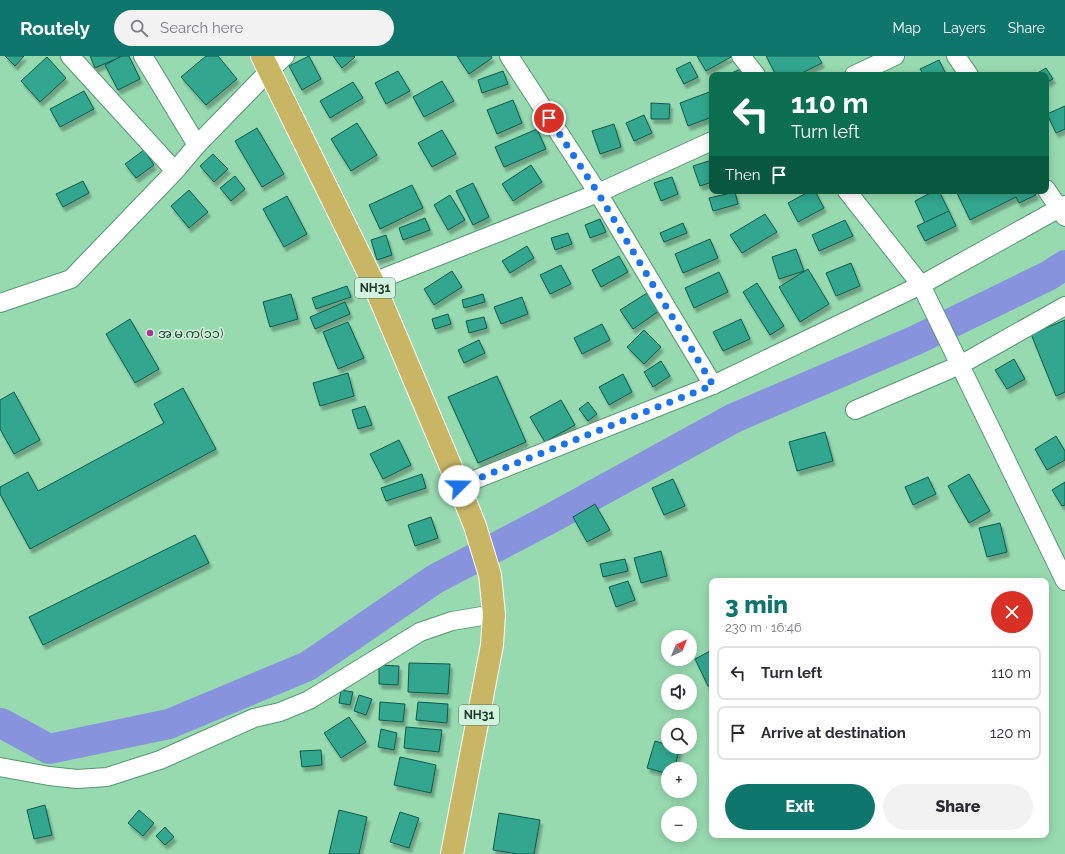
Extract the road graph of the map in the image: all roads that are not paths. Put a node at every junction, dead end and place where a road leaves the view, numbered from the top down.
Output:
1 (70, 56) edge
2 (143, 56) edge
3 (285, 56) edge
4 (509, 56) edge
5 (741, 56) edge
6 (895, 56) edge
7 (956, 56) edge
8 (265, 63) edge
9 (754, 72) edge
10 (860, 72) edge
11 (967, 72) edge
12 (709, 141) edge
13 (197, 145) junction
14 (175, 171) junction
15 (1049, 192) edge
16 (598, 193) junction
17 (849, 194) edge
18 (1063, 210) edge
19 (373, 282) junction
20 (921, 285) junction
21 (0, 303) edge
22 (1065, 306) edge
23 (960, 365) junction
24 (713, 385) junction
25 (854, 410) dead end
26 (459, 486) junction
27 (1065, 581) edge
28 (494, 614) junction
29 (0, 767) edge
30 (452, 854) edge

1 - 14 street
2 - 13 street
3 - 8 street
4 - 16 street
5 - 9 street
6 - 10 street
7 - 11 street
8 - 13 street
8 - 19 highway, NH31
12 - 16 street
13 - 14 street
14 - 21 street
15 - 18 street
16 - 19 street
16 - 24 street
17 - 20 street
18 - 20 street
19 - 26 highway, NH31
20 - 23 street
20 - 24 street
22 - 23 street
23 - 25 street
23 - 27 street
24 - 26 street
26 - 28 highway, NH31
28 - 29 street
28 - 30 highway, NH31

